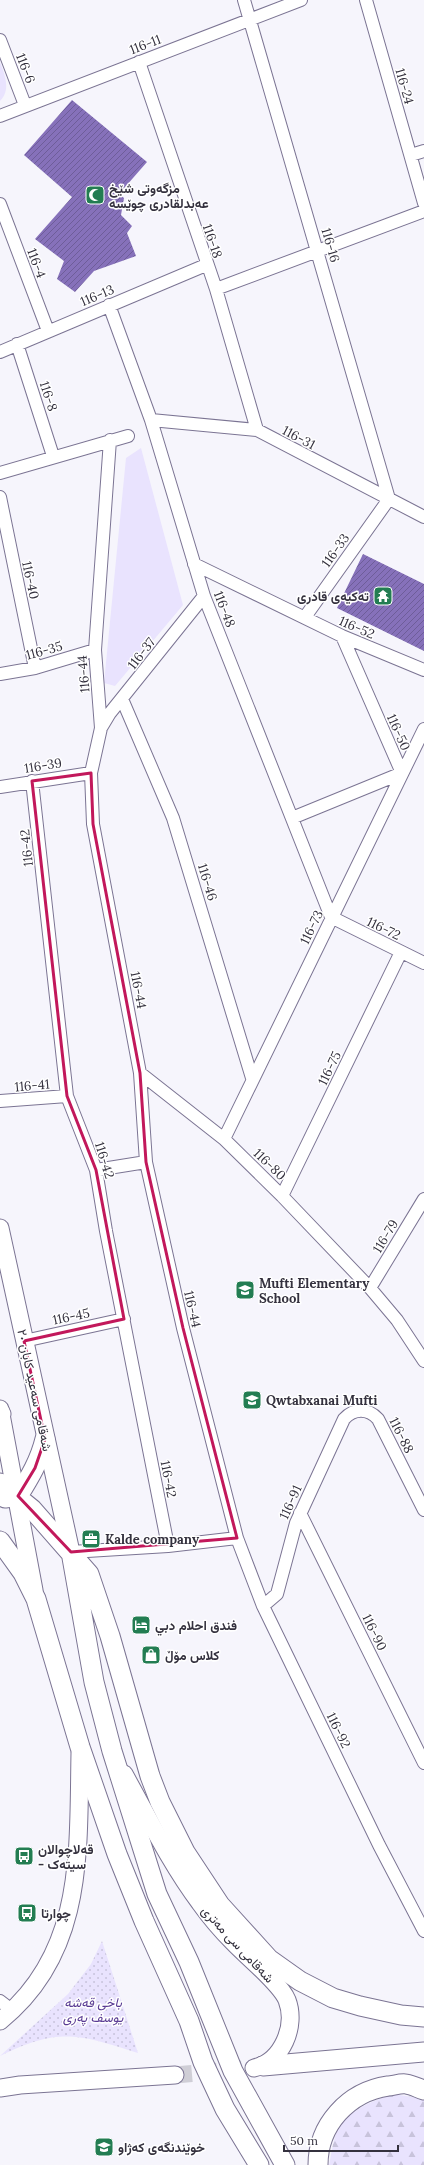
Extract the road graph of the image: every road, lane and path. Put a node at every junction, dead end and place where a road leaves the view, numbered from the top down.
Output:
1 (244, 0) edge
2 (301, 0) edge
3 (366, 0) edge
4 (249, 20) junction
5 (0, 40) edge
6 (139, 62) junction
7 (25, 105) junction
8 (0, 116) edge
9 (424, 151) edge
10 (411, 155) junction
11 (424, 203) edge
12 (0, 204) edge
13 (424, 212) edge
14 (318, 250) junction
15 (206, 265) junction
16 (216, 289) junction
17 (109, 305) junction
18 (48, 331) junction
19 (17, 344) junction
20 (0, 352) edge
21 (151, 420) junction
22 (257, 430) junction
23 (128, 436) dead end
24 (110, 440) junction
25 (53, 456) junction
26 (0, 473) edge
27 (0, 497) edge
28 (389, 498) junction
29 (424, 517) edge
30 (194, 564) junction
31 (204, 596) junction
32 (305, 618) junction
33 (342, 636) junction
34 (95, 650) junction
35 (35, 668) junction
36 (424, 670) edge
37 (0, 674) edge
38 (122, 699) junction
39 (100, 728) junction
40 (424, 729) edge
41 (91, 772) junction
42 (402, 773) junction
43 (32, 781) junction
44 (0, 787) edge
45 (292, 818) junction
46 (331, 917) junction
47 (401, 952) junction
48 (424, 963) edge
49 (140, 1072) junction
50 (252, 1078) junction
51 (67, 1096) junction
52 (0, 1101) edge
53 (224, 1139) junction
54 (146, 1162) junction
55 (96, 1170) junction
56 (282, 1196) junction
57 (424, 1199) edge
58 (0, 1228) edge
59 (370, 1288) junction
60 (124, 1320) junction
61 (24, 1341) junction
62 (424, 1361) edge
63 (353, 1412) joint
64 (0, 1413) edge
65 (45, 1439) junction
66 (0, 1483) edge
67 (9, 1497) edge
68 (424, 1510) edge
69 (300, 1513) junction
70 (236, 1538) junction
71 (0, 1541) edge
72 (168, 1546) junction
73 (71, 1552) junction
74 (36, 1599) junction
75 (263, 1606) junction
76 (80, 1747) junction
77 (421, 1749) edge
78 (112, 1751) junction
79 (424, 1764) edge
80 (424, 1931) edge
81 (4, 2011) edge
82 (424, 2017) edge
83 (424, 2052) edge
84 (258, 2067) joint
85 (175, 2075) tunnel mouth
86 (0, 2088) edge
87 (424, 2090) edge
88 (259, 2165) edge
89 (285, 2165) edge
90 (318, 2165) edge

1 - 4 street, 116-16
2 - 4 street, 116-11
3 - 10 street, 116-24
4 - 6 street, 116-11
4 - 14 street, 116-16
5 - 7 street, 116-6
6 - 7 street, 116-11
6 - 15 street, 116-18
7 - 8 street, 116-11
9 - 10 street
10 - 11 street, 116-24
12 - 18 street, 116-4
13 - 14 street
14 - 16 street
14 - 28 street, 116-16
15 - 16 street, 116-18
15 - 17 street, 116-13
16 - 22 street, 116-18
17 - 18 street, 116-13
17 - 21 street, 116-48
18 - 19 street, 116-13
19 - 20 street, 116-13
19 - 25 street, 116-8
21 - 22 street, 116-31
21 - 30 street, 116-48
22 - 28 street, 116-31
23 - 24 street
24 - 25 street
24 - 34 street, 116-44
25 - 26 street
27 - 35 street, 116-40
28 - 29 street, 116-31
28 - 32 street, 116-33
30 - 31 street, 116-48
30 - 32 street, 116-52
31 - 38 street, 116-37
31 - 45 street, 116-48
32 - 33 street, 116-52
33 - 36 street, 116-52
33 - 42 street, 116-50
34 - 35 street, 116-35
34 - 39 street, 116-44
35 - 37 street, 116-35
38 - 39 street, 116-37
38 - 50 street, 116-46
39 - 41 street, 116-44
40 - 42 street, 116-73
41 - 43 street, 116-39
41 - 49 street, 116-44
42 - 45 street
42 - 46 street, 116-73
43 - 44 street, 116-39
43 - 51 street, 116-42
45 - 46 street, 116-48
46 - 47 street, 116-72
46 - 50 street, 116-73
47 - 48 street, 116-72
47 - 56 street, 116-75
49 - 53 street, 116-80
49 - 54 street, 116-44
50 - 53 street, 116-73
51 - 52 street, 116-41
51 - 55 street, 116-42
53 - 56 street, 116-80
54 - 55 street
54 - 70 street, 116-44
55 - 60 street, 116-42
56 - 59 street, 116-80
57 - 59 street, 116-79
58 - 61 main road, شەقامی سەعید کابان ٢٠
59 - 62 street, 116-80
60 - 61 street, 116-45
60 - 72 street, 116-42
61 - 65 main road, شەقامی سەعید کابان ٢٠
63 - 68 street, 116-88
63 - 69 street, 116-91
64 - 67 main road
65 - 67 main road
65 - 73 main road, شەقامی سەعید کابان ٢٠
66 - 67 main road
67 - 73 main road
67 - 74 main road
69 - 75 street, 116-91
69 - 77 street, 116-90
70 - 72 street
70 - 75 street, 116-92
71 - 74 main road
72 - 73 street
73 - 78 main road
73 - 82 main road
74 - 76 main road
75 - 80 street, 116-92
76 - 81 main road
76 - 88 main road
77 - 79 street, 116-90
78 - 84 main road, شەقامی سی مەتری
78 - 89 main road
83 - 84 main road
85 - 86 main road
87 - 90 main road

